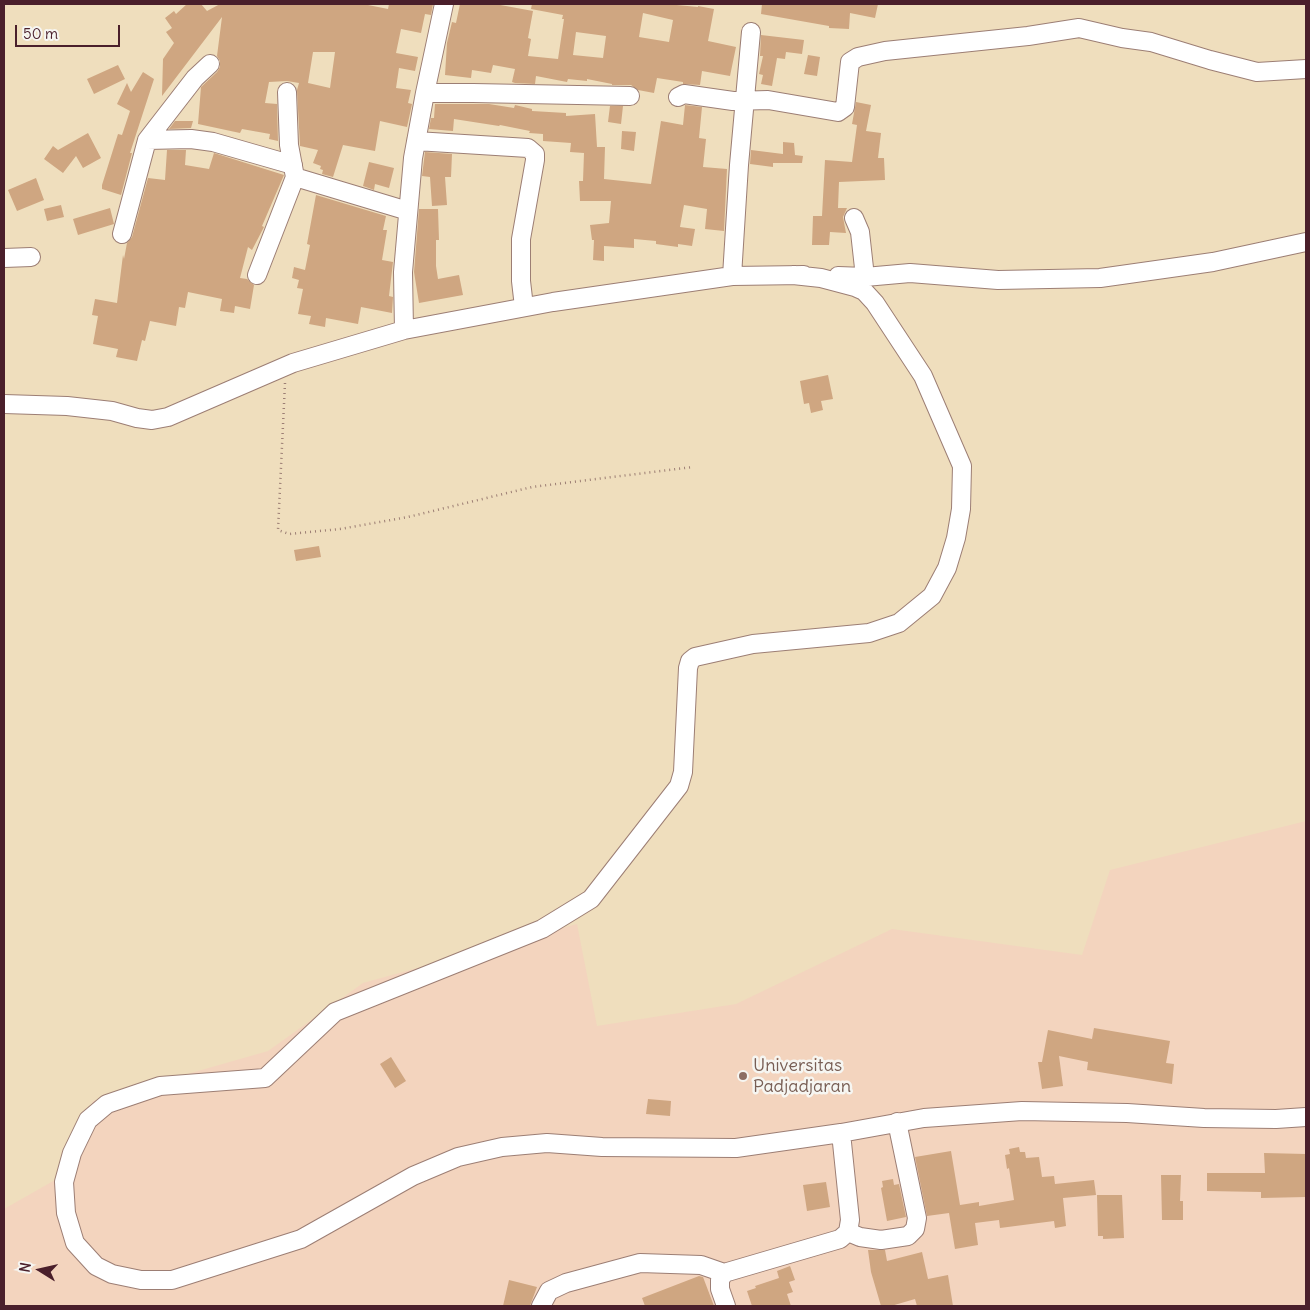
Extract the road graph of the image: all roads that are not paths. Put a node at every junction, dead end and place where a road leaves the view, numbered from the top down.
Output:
1 (444, 4) edge
2 (751, 32) dead end
3 (210, 64) dead end
4 (1306, 69) edge
5 (287, 92) dead end
6 (425, 93) junction
7 (630, 96) dead end
8 (678, 97) dead end
9 (746, 100) junction
10 (147, 140) junction
11 (416, 141) junction
12 (294, 171) junction
13 (408, 211) junction
14 (854, 218) dead end
15 (122, 234) dead end
16 (1306, 242) edge
17 (4, 258) edge
18 (30, 258) dead end
19 (257, 275) dead end
20 (793, 275) junction
21 (732, 276) junction
22 (865, 277) junction
23 (524, 307) junction
24 (404, 330) junction
25 (4, 404) edge
26 (1306, 1117) edge
27 (897, 1122) junction
28 (841, 1133) junction
29 (848, 1232) junction
30 (724, 1273) junction
31 (541, 1306) edge
32 (726, 1306) edge

1 - 6 street
2 - 9 street
3 - 10 street
4 - 9 street
5 - 12 street
6 - 7 street
6 - 11 street
8 - 9 street
9 - 21 street
10 - 12 street
10 - 15 street
11 - 13 street
11 - 23 street
12 - 13 street
12 - 19 street
13 - 24 street
14 - 22 street
16 - 22 street
17 - 18 street
20 - 21 street
20 - 22 street
20 - 28 street
21 - 23 street
23 - 24 street
24 - 25 street
26 - 27 street
27 - 28 street
27 - 29 street
28 - 29 street
29 - 30 street
30 - 31 street
30 - 32 street

